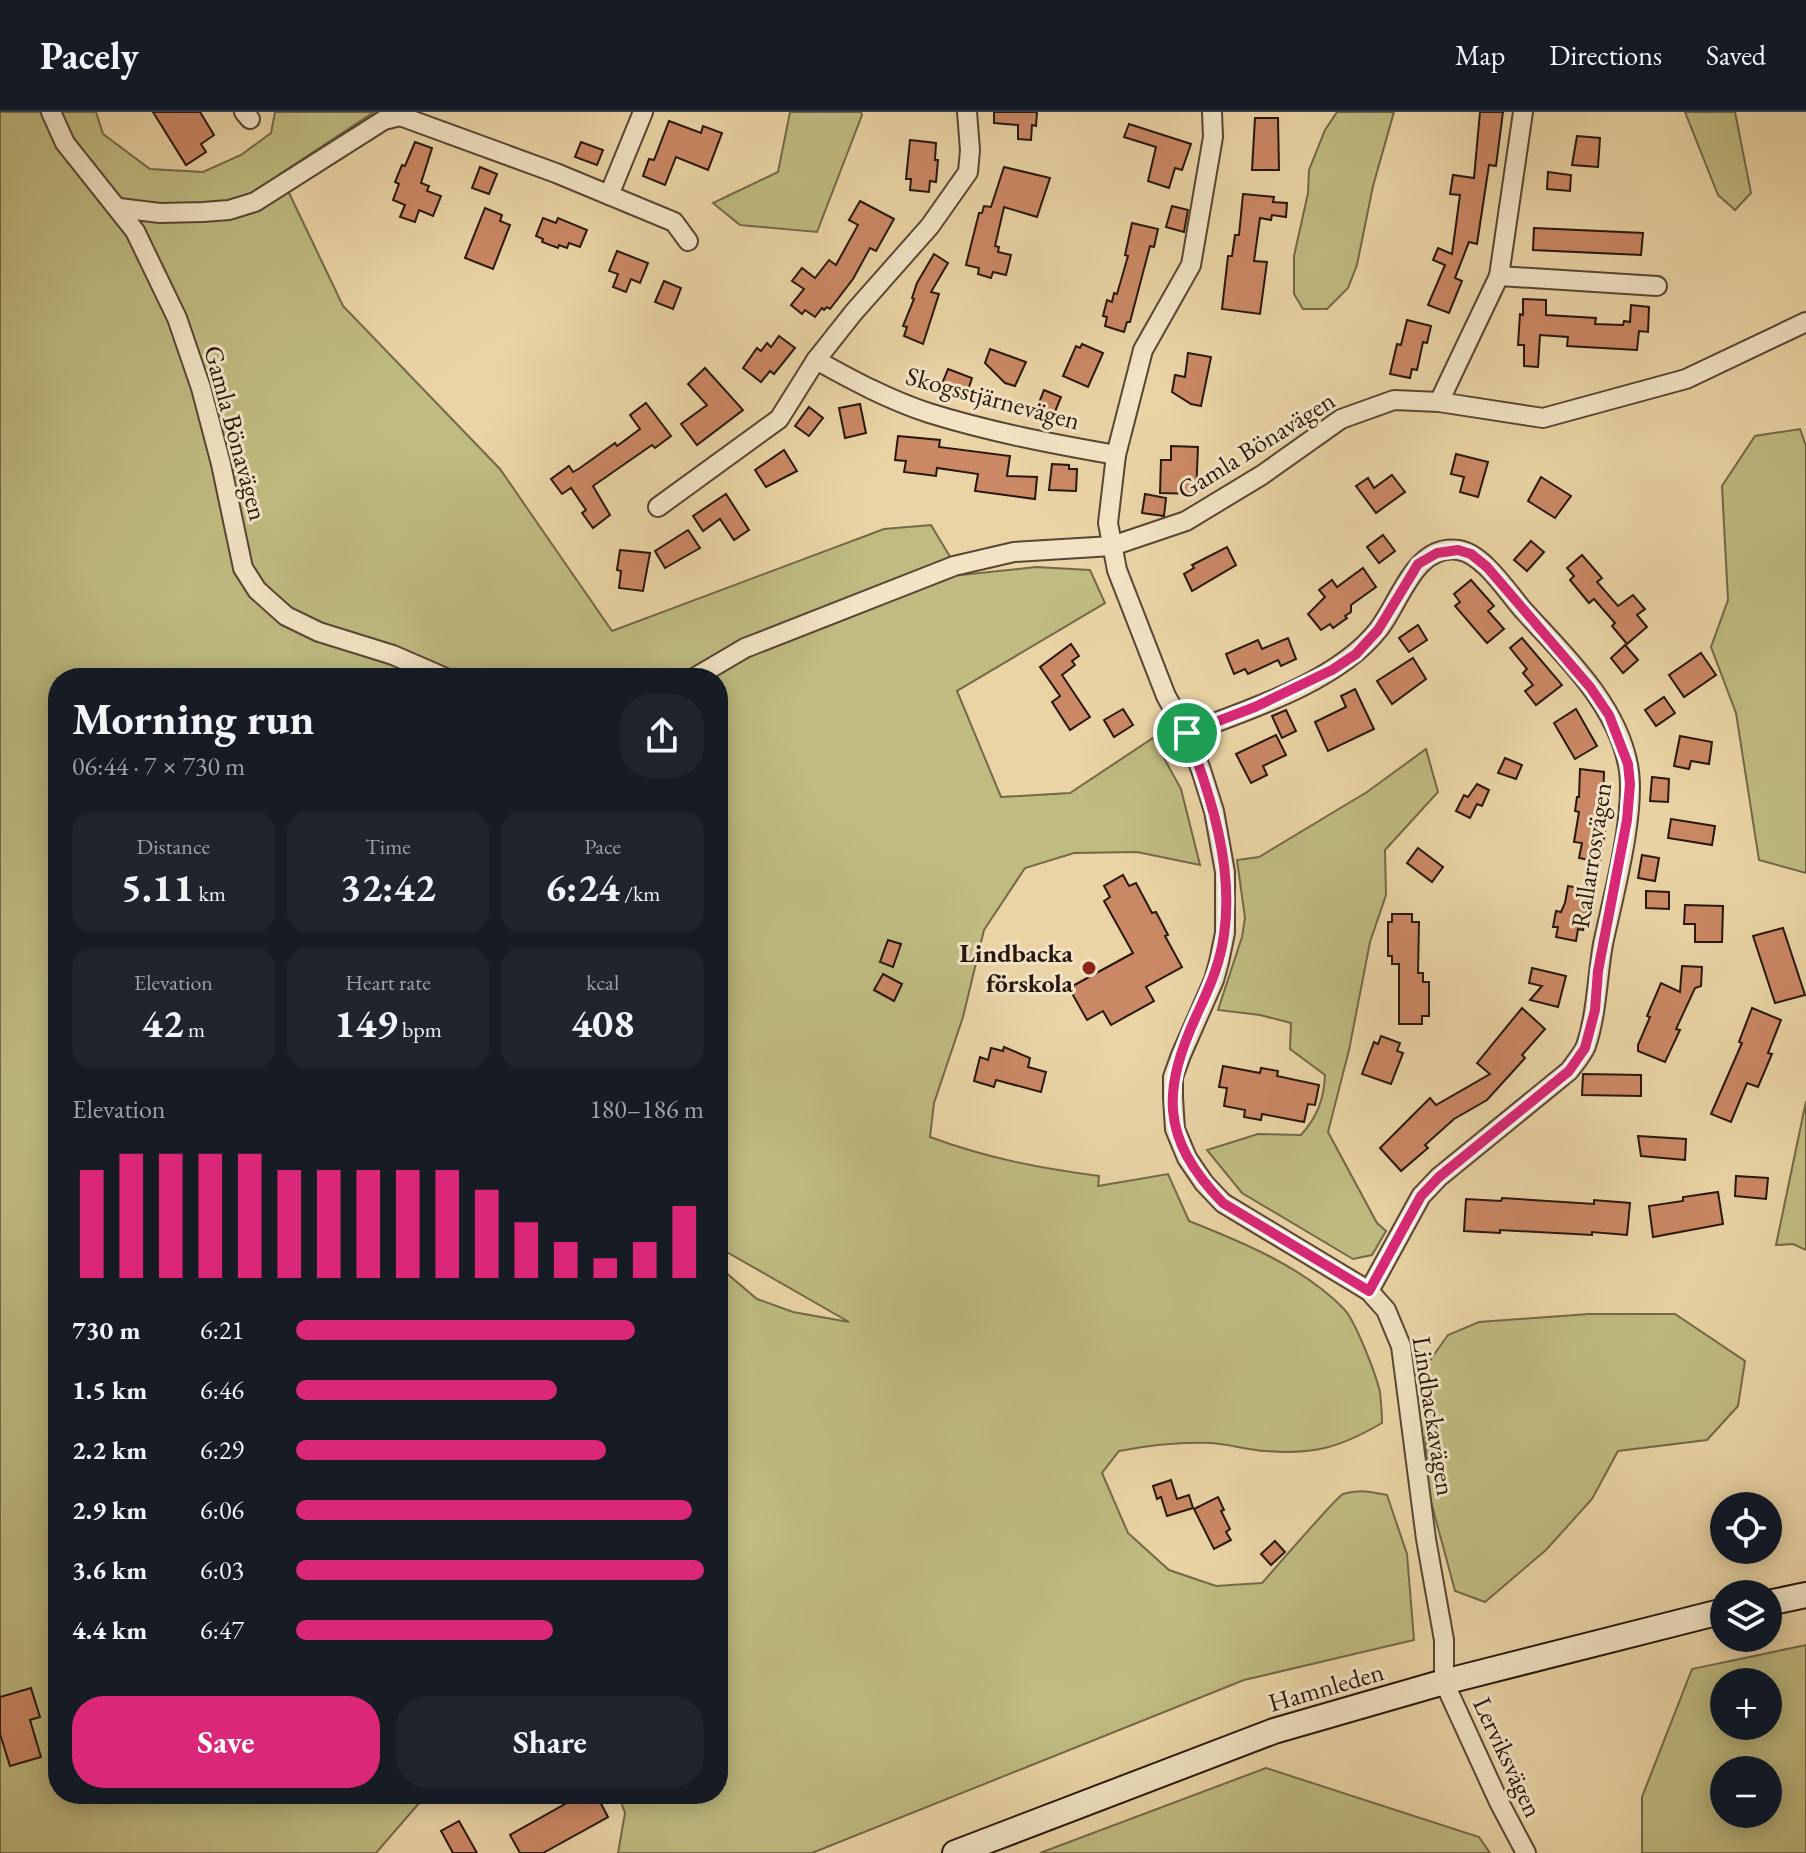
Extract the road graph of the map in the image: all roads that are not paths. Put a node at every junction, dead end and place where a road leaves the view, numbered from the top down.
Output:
1 (51, 112) edge
2 (643, 112) edge
3 (967, 112) edge
4 (1212, 112) edge
5 (1523, 112) edge
6 (609, 195) junction
7 (119, 208) junction
8 (688, 241) dead end
9 (1499, 276) junction
10 (1657, 286) dead end
11 (1806, 322) edge
12 (816, 360) junction
13 (1439, 402) junction
14 (1116, 455) junction
15 (658, 507) dead end
16 (1112, 546) junction
17 (423, 668) edge
18 (711, 668) edge
19 (1187, 733) junction
20 (1369, 1291) junction
21 (1806, 1595) edge
22 (1782, 1600) edge
23 (1710, 1615) edge
24 (1444, 1682) junction
25 (955, 1853) edge
26 (1526, 1853) edge

1 - 7 street, Gamla Bönavägen
2 - 6 street
3 - 12 street
4 - 14 street, Lindbackavägen
5 - 9 street
6 - 7 street
6 - 8 street
7 - 17 street, Gamla Bönavägen
9 - 10 street
9 - 13 street
11 - 13 street, Gamla Bönavägen
12 - 14 street, Skogsstjärnevägen
12 - 15 street
13 - 16 street, Gamla Bönavägen
14 - 16 street, Lindbackavägen
16 - 18 street, Gamla Bönavägen
16 - 19 street, Lindbackavägen
19 - 20 street, Lindbackavägen
19 - 20 street, Rallarrosvägen
20 - 24 street, Lindbackavägen
21 - 22 main road
23 - 24 main road, Hamnleden
24 - 25 main road, Hamnleden
24 - 26 street, Lerviksvägen

